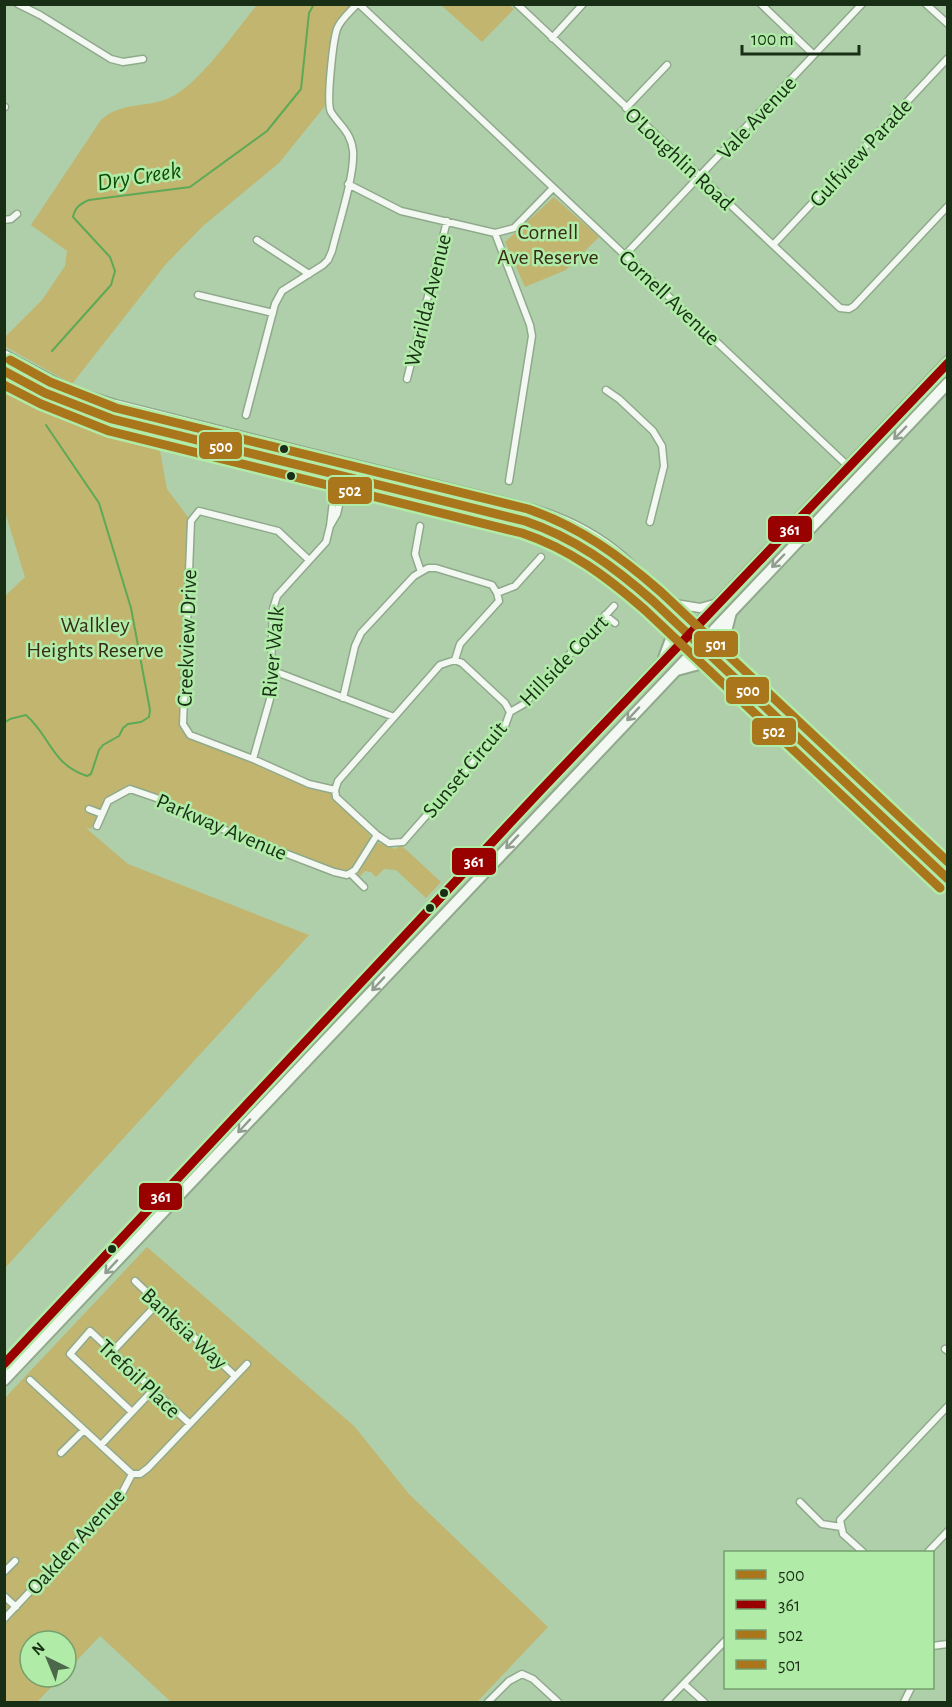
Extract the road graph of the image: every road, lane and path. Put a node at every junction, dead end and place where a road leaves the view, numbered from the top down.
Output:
1 (18, 4) edge
2 (358, 4) edge
3 (517, 4) edge
4 (583, 4) edge
5 (761, 4) edge
6 (862, 4) edge
7 (926, 4) edge
8 (948, 24) edge
9 (552, 38) junction
10 (814, 55) junction
11 (948, 58) edge
12 (143, 59) dead end
13 (667, 65) dead end
14 (627, 108) junction
15 (699, 176) junction
16 (348, 184) junction
17 (553, 188) junction
18 (948, 207) edge
19 (17, 214) dead end
20 (4, 220) edge
21 (447, 221) junction
22 (495, 233) junction
23 (257, 240) dead end
24 (772, 245) junction
25 (625, 255) junction
26 (309, 274) junction
27 (198, 295) dead end
28 (273, 313) junction
29 (4, 354) edge
30 (948, 362) edge
31 (4, 371) edge
32 (407, 379) dead end
33 (948, 383) edge
34 (606, 390) dead end
35 (246, 415) dead end
36 (338, 460) junction
37 (349, 463) junction
38 (849, 467) junction
39 (335, 474) junction
40 (346, 476) junction
41 (858, 476) junction
42 (509, 480) dead end
43 (650, 522) dead end
44 (330, 526) junction
45 (420, 526) dead end
46 (541, 557) dead end
47 (309, 560) junction
48 (421, 572) junction
49 (497, 593) junction
50 (721, 602) junction
51 (674, 604) junction
52 (614, 606) dead end
53 (732, 609) junction
54 (606, 615) junction
55 (671, 618) junction
56 (615, 623) dead end
57 (698, 626) junction
58 (689, 635) junction
59 (707, 635) junction
60 (699, 644) junction
61 (725, 652) junction
62 (455, 660) junction
63 (662, 664) junction
64 (723, 668) junction
65 (271, 670) junction
66 (673, 671) junction
67 (343, 698) junction
68 (510, 712) junction
69 (394, 717) junction
70 (253, 759) junction
71 (335, 790) junction
72 (89, 808) dead end
73 (102, 814) junction
74 (97, 826) dead end
75 (377, 835) junction
76 (948, 862) edge
77 (351, 873) junction
78 (948, 879) edge
79 (364, 886) dead end
80 (124, 1237) junction
81 (138, 1238) junction
82 (135, 1281) dead end
83 (158, 1303) junction
84 (112, 1352) junction
85 (247, 1364) dead end
86 (4, 1365) edge
87 (235, 1376) junction
88 (4, 1380) edge
89 (30, 1380) dead end
90 (153, 1390) junction
91 (948, 1406) edge
92 (132, 1412) junction
93 (190, 1424) junction
94 (84, 1430) junction
95 (101, 1445) junction
96 (61, 1453) dead end
97 (132, 1474) junction
98 (800, 1502) dead end
99 (840, 1527) junction
100 (948, 1532) edge
101 (862, 1551) edge
102 (929, 1551) edge
103 (15, 1561) dead end
104 (4, 1572) edge
105 (4, 1596) edge
106 (16, 1607) junction
107 (4, 1619) edge
108 (724, 1642) edge
109 (935, 1644) edge
110 (948, 1644) edge
111 (684, 1684) junction
112 (488, 1702) edge
113 (558, 1702) edge
114 (666, 1702) edge
115 (704, 1702) edge

1 - 12 street
2 - 16 street
2 - 17 street, Cornell Avenue
3 - 9 street, O'Loughlin Road
4 - 9 street
5 - 10 street
6 - 10 street, Vale Avenue
7 - 8 street
9 - 14 street, O'Loughlin Road
10 - 15 street, Vale Avenue
11 - 24 street, Gulfview Parade
13 - 14 street
14 - 15 street, O'Loughlin Road
15 - 24 street, O'Loughlin Road
15 - 25 street, Vale Avenue
16 - 21 street
16 - 26 street
17 - 22 street
17 - 25 street, Cornell Avenue
18 - 24 street, O'Loughlin Road
19 - 20 street
21 - 22 street
21 - 32 street, Warilda Avenue
22 - 42 street
23 - 26 street
25 - 38 street, Cornell Avenue
26 - 28 street
27 - 28 street
28 - 35 street
29 - 36 main road
30 - 38 highway
31 - 39 main road
33 -> 41 highway
34 - 43 street
36 - 37 main road
36 - 39 street, River Walk
37 - 40 street, River Walk
37 - 51 main road
38 - 41 highway
38 - 50 highway
39 - 40 main road
39 - 44 street, River Walk
40 - 44 street, River Walk
40 - 55 main road
41 -> 53 highway
44 - 47 street, River Walk
45 - 48 street
46 - 49 street
47 - 65 street, River Walk
47 - 70 street, Creekview Drive
48 - 49 street
48 - 67 street
49 - 62 street
50 - 51 main road
50 - 57 highway
51 - 57 main road
52 - 54 street, Hillside Court
53 - 59 highway
53 - 61 highway
54 - 56 street
54 - 68 street, Hillside Court
55 - 58 main road
55 - 63 highway
57 - 58 highway
57 - 59 main road
58 - 60 main road
58 - 63 highway
59 - 60 highway
59 - 61 main road
60 - 64 main road
60 - 66 highway
61 - 76 main road
62 - 68 street, Sunset Circuit
62 - 69 street
63 - 80 highway
64 - 66 highway
64 - 78 main road
65 - 67 street
65 - 70 street, River Walk
66 -> 81 highway
67 - 69 street
68 - 75 street, Sunset Circuit
69 - 71 street
70 - 71 street, Creekview Drive
71 - 75 street
72 - 73 street
73 - 74 street, Parkway Avenue
73 - 77 street, Parkway Avenue
75 - 77 street
77 - 79 street
80 - 81 highway
80 - 86 highway
81 -> 88 highway
82 - 83 street, Banksia Way
83 - 84 street
83 - 87 street, Banksia Way
84 - 90 street, Trefoil Place
84 - 92 street, Trefoil Place
85 - 87 street, Oakden Avenue
87 - 93 street, Oakden Avenue
89 - 94 street
90 - 92 street
90 - 93 street, Trefoil Place
91 - 99 street
92 - 95 street
93 - 97 street, Oakden Avenue
94 - 95 street
94 - 96 street
95 - 97 street
97 - 106 street, Oakden Avenue
98 - 99 street
99 - 101 street
100 - 102 street
103 - 104 street
105 - 106 street
106 - 107 street, Oakden Avenue
108 - 111 street
109 - 110 street
111 - 114 street
111 - 115 street
112 - 113 street

